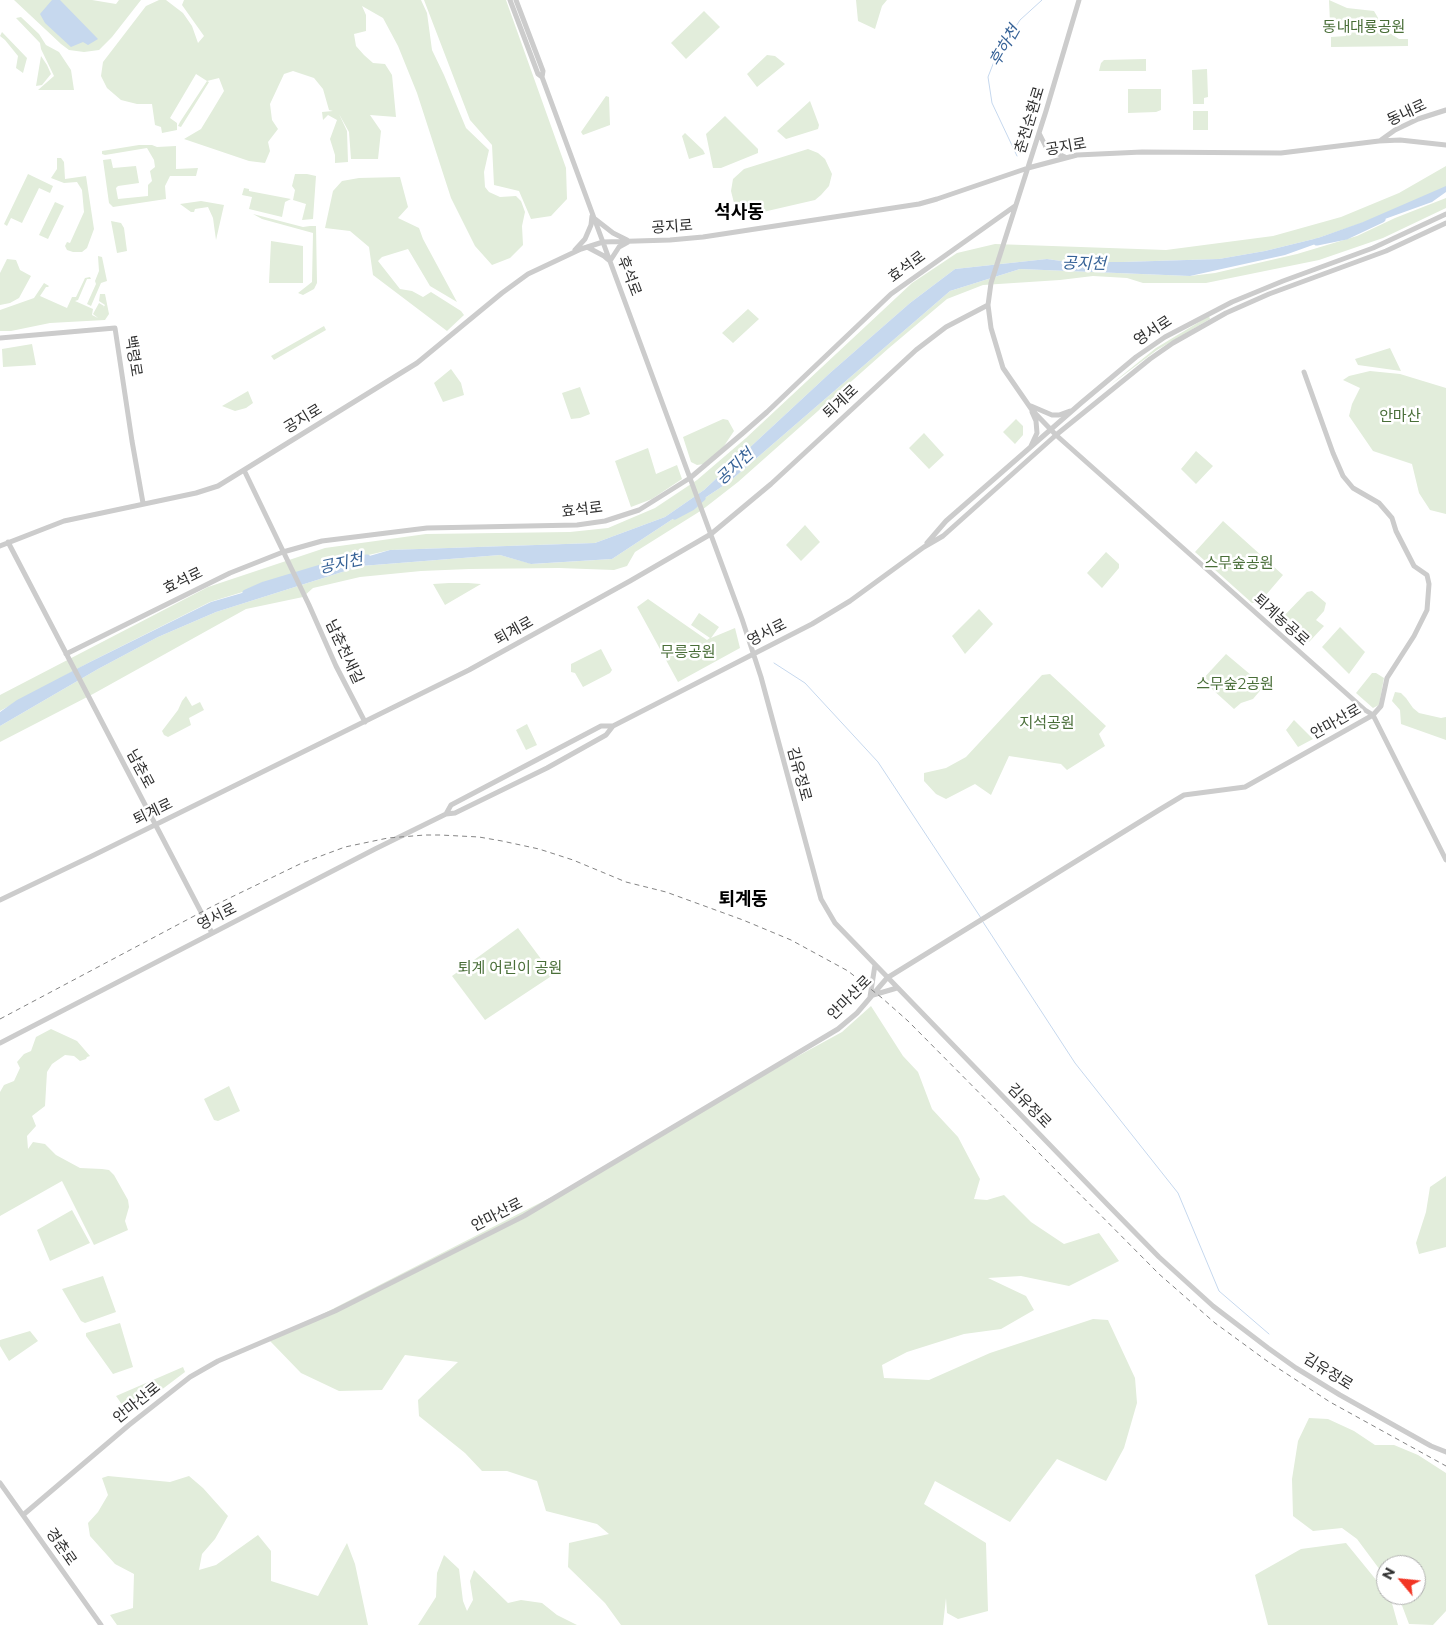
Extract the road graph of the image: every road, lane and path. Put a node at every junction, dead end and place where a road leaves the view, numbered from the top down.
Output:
1 (510, 0) edge
2 (516, 0) edge
3 (1079, 0) edge
4 (542, 77) junction
5 (1446, 110) edge
6 (1039, 133) junction
7 (1379, 141) junction
8 (1446, 145) edge
9 (1066, 158) junction
10 (1028, 168) junction
11 (1015, 206) junction
12 (1446, 214) edge
13 (593, 216) junction
14 (1446, 223) edge
15 (603, 242) junction
16 (630, 242) junction
17 (587, 247) junction
18 (573, 253) junction
19 (610, 261) junction
20 (1291, 278) junction
21 (1293, 285) junction
22 (1246, 296) junction
23 (1247, 304) junction
24 (988, 305) junction
25 (0, 338) edge
26 (1304, 372) dead end
27 (1086, 399) junction
28 (1028, 405) junction
29 (1091, 407) junction
30 (1074, 410) junction
31 (1054, 432) junction
32 (1029, 450) junction
33 (1019, 458) junction
34 (1024, 464) junction
35 (244, 470) junction
36 (690, 478) junction
37 (143, 503) junction
38 (711, 534) junction
39 (8, 542) junction
40 (0, 546) edge
41 (924, 547) junction
42 (285, 555) junction
43 (754, 654) junction
44 (67, 656) junction
45 (1373, 715) junction
46 (365, 722) junction
47 (614, 726) junction
48 (446, 814) junction
49 (156, 825) junction
50 (1446, 860) edge
51 (0, 900) edge
52 (212, 933) junction
53 (875, 965) junction
54 (887, 978) junction
55 (897, 988) junction
56 (871, 996) junction
57 (0, 1043) edge
58 (1446, 1452) edge
59 (0, 1483) edge
60 (23, 1515) junction
61 (101, 1625) edge

1 - 4 street, 후석로
2 - 4 street, 후석로
3 - 6 street, 춘천순환로
4 - 13 street, 후석로
5 - 7 street, 동내로
6 - 9 street
6 - 10 street, 춘천순환로
7 - 8 street, 공지로
7 - 9 street, 공지로
9 - 10 street, 공지로
10 - 11 street, 춘천순환로
10 - 16 street, 공지로
11 - 24 street, 춘천순환로
11 - 36 street, 효석로
12 - 20 street, 영서로
13 - 15 street, 후석로
13 - 16 street
13 - 18 street
14 - 21 street, 영서로
15 - 16 street, 공지로
15 - 17 street, 공지로
15 - 19 street, 후석로
16 - 19 street
17 - 18 street, 공지로
17 - 19 street
18 - 35 street, 공지로
19 - 36 street, 후석로
20 - 21 street
20 - 22 street, 영서로
21 - 23 street, 영서로
22 - 23 street
22 - 27 street, 영서로
23 - 29 street, 영서로
24 - 28 street
24 - 38 street, 퇴계로
25 - 37 street, 백령로
26 - 45 street, 안마산로
27 - 29 street
27 - 30 street, 영서로
28 - 30 street
28 - 31 street
28 - 32 street
29 - 31 street, 영서로
30 - 31 street, 영서로
31 - 32 street, 영서로
31 - 34 street, 영서로
31 - 45 street, 퇴계농공로
32 - 33 street, 영서로
33 - 34 street
33 - 41 street, 영서로
34 - 41 street, 영서로
35 - 37 street, 공지로
35 - 42 street
36 - 38 street, 후석로
36 - 42 street, 효석로
37 - 39 street, 공지로
38 - 43 street
38 - 46 street, 퇴계로
39 - 40 street, 공지로
39 - 44 street
41 - 43 street, 영서로
42 - 44 street, 효석로
42 - 46 street, 남춘천새길
43 - 47 street, 영서로
43 - 53 street, 김유정로
44 - 49 street, 남춘로
45 - 50 street, 퇴계농공로
45 - 54 street, 안마산로
46 - 49 street, 퇴계로
47 - 48 street, 영서로
47 - 48 street, 영서로
48 - 52 street, 영서로
49 - 51 street, 퇴계로
49 - 52 street, 남춘로
52 - 57 street, 영서로
53 - 54 street, 김유정로
53 - 56 street
54 - 55 street, 김유정로
54 - 56 street, 안마산로
55 - 56 street
55 - 58 street, 김유정로
56 - 60 street, 안마산로
59 - 60 street, 경춘로
60 - 61 street, 경춘로

